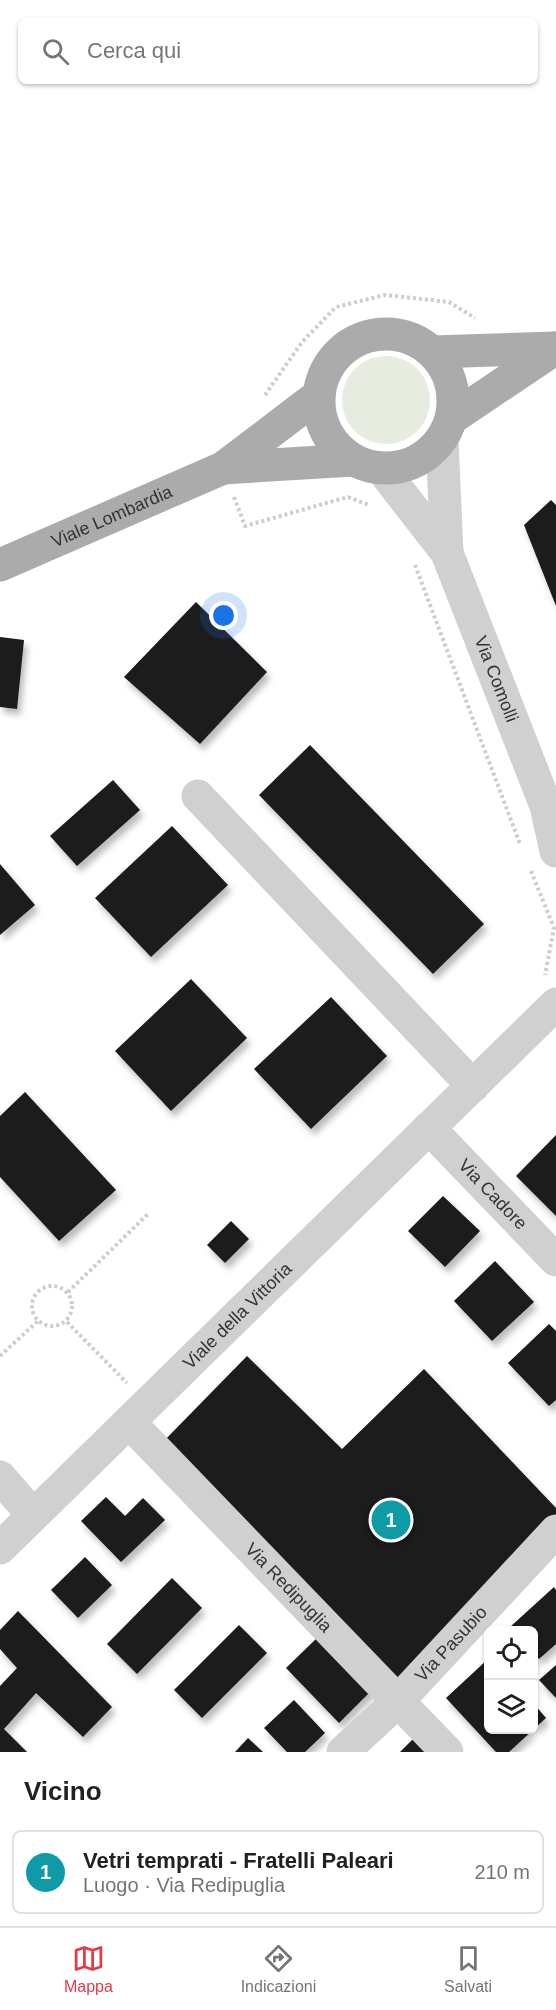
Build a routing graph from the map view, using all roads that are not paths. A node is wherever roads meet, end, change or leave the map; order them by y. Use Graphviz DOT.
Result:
graph roads {
  1 [pos="556,348"];
  2 [pos="433,352"];
  3 [pos="319,394"];
  4 [pos="447,429"];
  5 [pos="367,464"];
  6 [pos="223,468"];
  7 [pos="447,553"];
  8 [pos="0,565"];
  9 [pos="198,796"];
  10 [pos="551,812"];
  11 [pos="556,851"];
  12 [pos="556,1004"];
  13 [pos="473,1086"];
  14 [pos="429,1128"];
  15 [pos="556,1260"];
  16 [pos="129,1422"];
  17 [pos="0,1477"];
  18 [pos="33,1515"];
  19 [pos="556,1531"];
  20 [pos="0,1548"];
  21 [pos="398,1701"];
  22 [pos="343,1752"];
  23 [pos="447,1752"];
  1 -- 2 [label="main road"];
  1 -- 4 [label="main road"];
  2 -- 3 [label="main road"];
  2 -- 4 [label="main road"];
  3 -- 5 [label="main road"];
  3 -- 6 [label="main road, Viale Lombardia"];
  4 -- 5 [label="main road"];
  4 -- 7 [label="street, Via Comolli"];
  5 -- 6 [label="main road, Viale Lombardia"];
  5 -- 7 [label="street, Via Comolli"];
  6 -- 8 [label="main road, Viale Lombardia"];
  7 -- 10 [label="street, Via Comolli"];
  9 -- 13 [label="street"];
  10 -- 11 [label="street, Via Comolli"];
  12 -- 13 [label="street, Viale della Vittoria"];
  13 -- 14 [label="street, Viale della Vittoria"];
  14 -- 15 [label="street, Via Cadore"];
  14 -- 16 [label="street, Viale della Vittoria"];
  16 -- 18 [label="street, Viale della Vittoria"];
  16 -- 21 [label="street, Via Redipuglia"];
  17 -- 18 [label="street"];
  18 -- 20 [label="street, Viale della Vittoria"];
  19 -- 21 [label="street, Via Pasubio"];
  21 -- 22 [label="street, Via Pasubio"];
  21 -- 23 [label="street, Via Redipuglia"];
}
